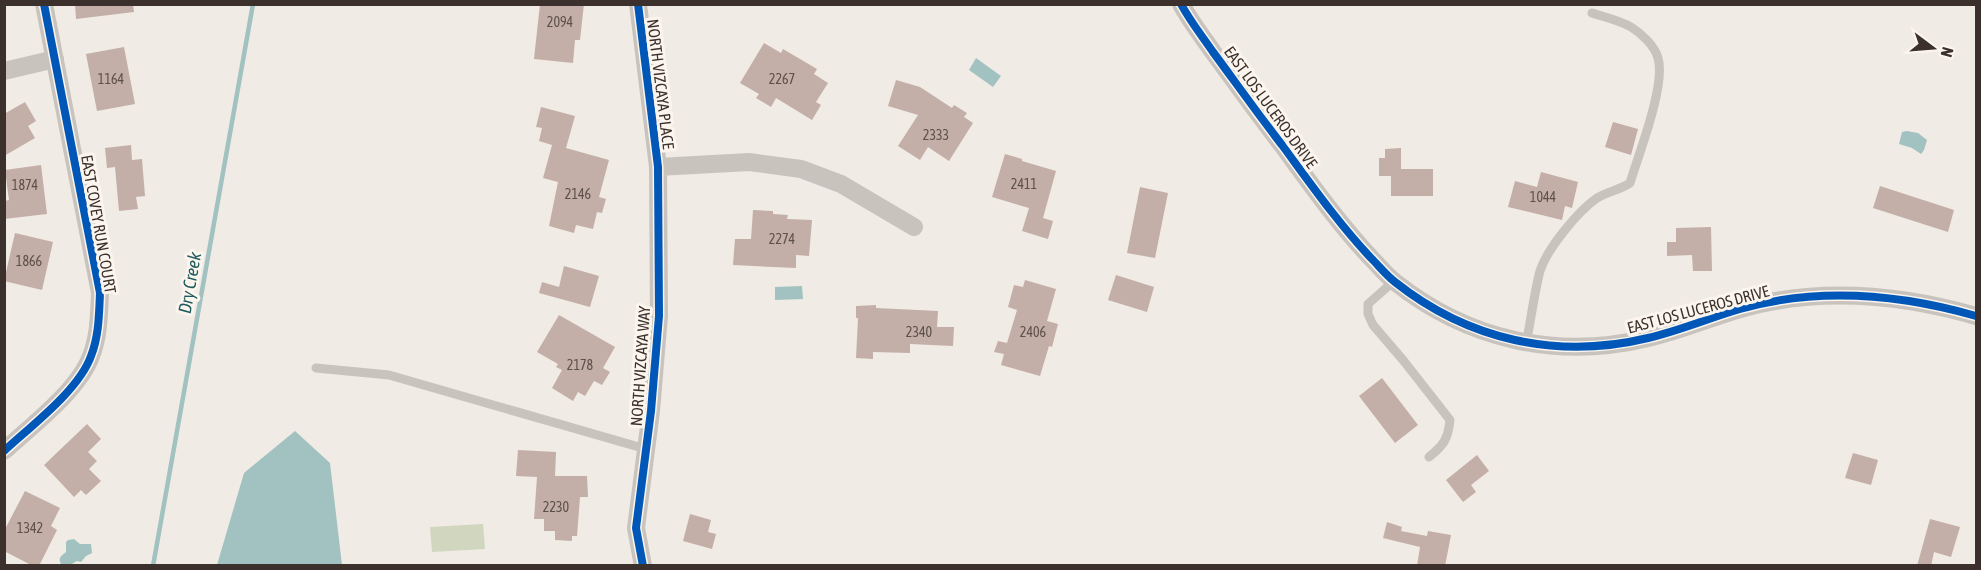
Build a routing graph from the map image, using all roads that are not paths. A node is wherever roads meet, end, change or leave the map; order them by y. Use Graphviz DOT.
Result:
graph roads {
  1 [pos="44,4"];
  2 [pos="638,4"];
  3 [pos="1181,4"];
  4 [pos="1592,13"];
  5 [pos="55,59"];
  6 [pos="4,71"];
  7 [pos="658,166"];
  8 [pos="914,227"];
  9 [pos="1394,281"];
  10 [pos="1977,316"];
  11 [pos="1526,344"];
  12 [pos="316,368"];
  13 [pos="646,449"];
  14 [pos="4,450"];
  15 [pos="1429,457"];
  16 [pos="643,566"];
  1 -- 5 [label="street, EAST COVEY RUN COURT"];
  2 -- 7 [label="street, NORTH VIZCAYA PLACE"];
  3 -- 9 [label="street, EAST LOS LUCEROS DRIVE"];
  4 -- 11 [label="lane"];
  5 -- 6 [label="street"];
  5 -- 14 [label="street, EAST COVEY RUN COURT"];
  7 -- 8 [label="street"];
  7 -- 13 [label="street, NORTH VIZCAYA WAY"];
  9 -- 11 [label="street, EAST LOS LUCEROS DRIVE"];
  9 -- 15 [label="lane"];
  10 -- 11 [label="street, EAST LOS LUCEROS DRIVE"];
  12 -- 13 [label="lane"];
  13 -- 16 [label="street, NORTH VIZCAYA WAY"];
}
